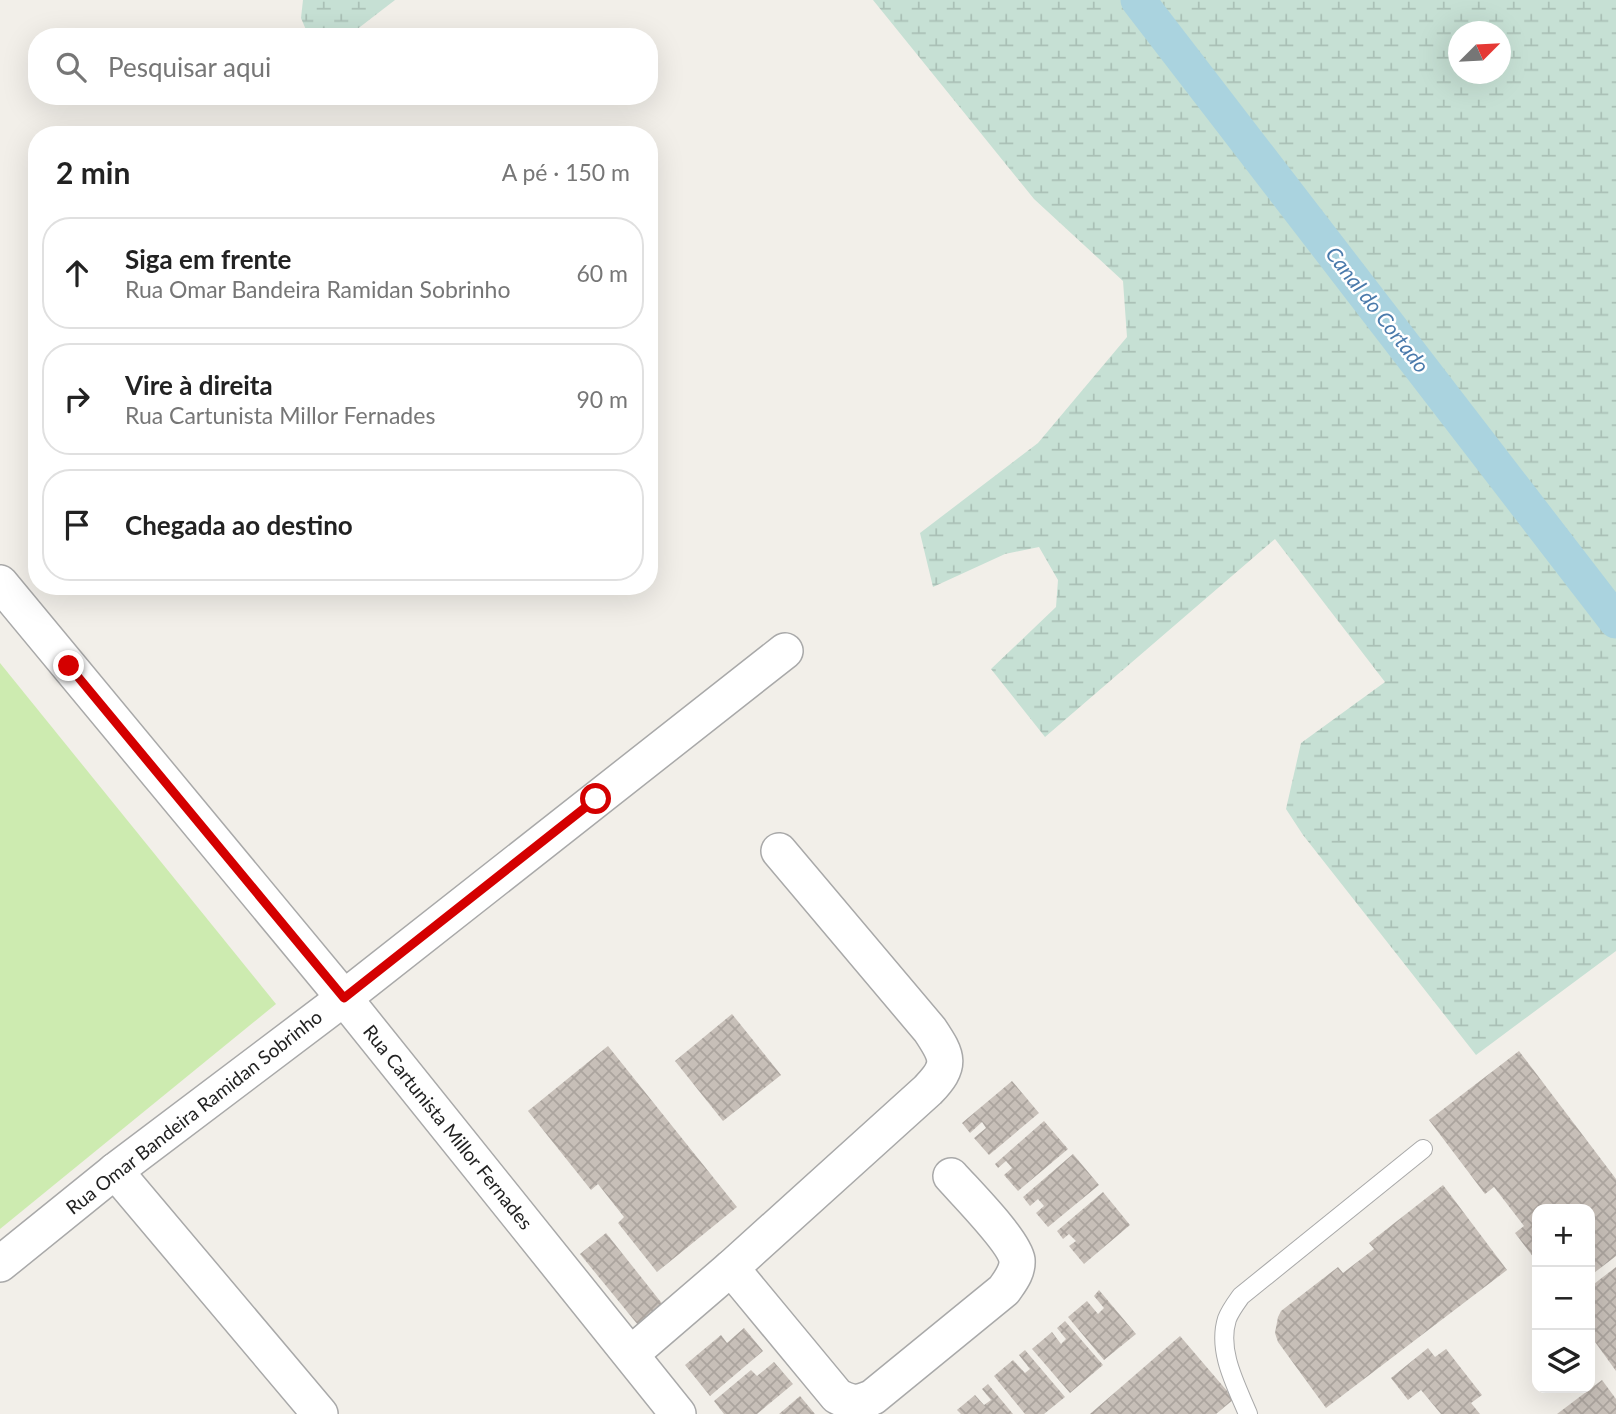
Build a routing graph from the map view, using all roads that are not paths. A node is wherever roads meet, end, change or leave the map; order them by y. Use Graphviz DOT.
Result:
graph roads {
  1 [pos="0,583"];
  2 [pos="785,650"];
  3 [pos="779,850"];
  4 [pos="344,998"];
  5 [pos="1423,1149"];
  6 [pos="115,1171"];
  7 [pos="951,1176"];
  8 [pos="0,1264"];
  9 [pos="731,1268"];
  10 [pos="631,1354"];
  11 [pos="320,1414"];
  12 [pos="678,1414"];
  13 [pos="1248,1414"];
  1 -- 4 [label="street, Rua Cartunista Millor Fernades"];
  2 -- 4 [label="street, Rua Omar Bandeira Ramidan Sobrinho"];
  3 -- 9 [label="street"];
  4 -- 6 [label="street, Rua Omar Bandeira Ramidan Sobrinho"];
  4 -- 10 [label="street, Rua Cartunista Millor Fernades"];
  5 -- 13 [label="lane"];
  6 -- 8 [label="street, Rua Omar Bandeira Ramidan Sobrinho"];
  6 -- 11 [label="street"];
  7 -- 9 [label="street"];
  9 -- 10 [label="street"];
  10 -- 12 [label="street, Rua Cartunista Millor Fernades"];
}
